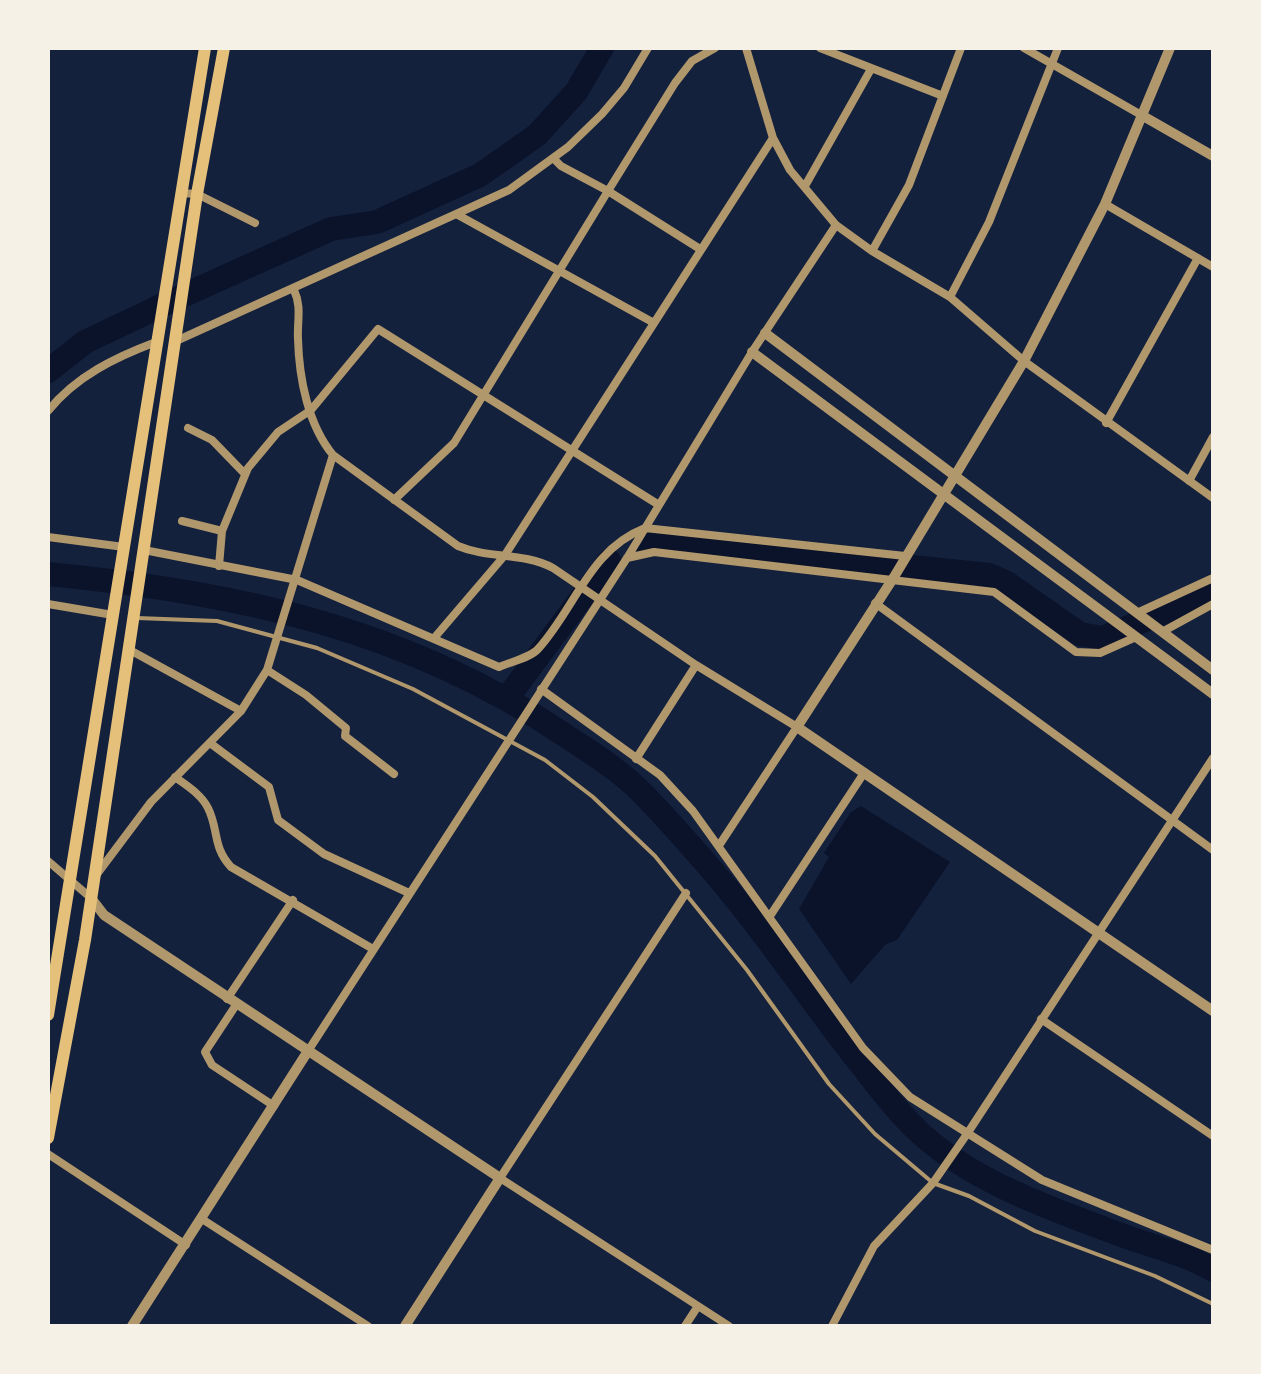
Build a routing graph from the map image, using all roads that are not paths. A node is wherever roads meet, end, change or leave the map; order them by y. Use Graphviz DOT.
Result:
graph roads {
  1 [pos="205,48"];
  2 [pos="224,48"];
  3 [pos="648,48"];
  4 [pos="715,48"];
  5 [pos="746,48"];
  6 [pos="820,48"];
  7 [pos="961,48"];
  8 [pos="1024,48"];
  9 [pos="1058,48"];
  10 [pos="1170,48"];
  11 [pos="1052,63"];
  12 [pos="871,69"];
  13 [pos="943,96"];
  14 [pos="1143,116"];
  15 [pos="773,138"];
  16 [pos="1213,156"];
  17 [pos="553,158"];
  18 [pos="805,186"];
  19 [pos="608,191"];
  20 [pos="180,193"];
  21 [pos="197,194"];
  22 [pos="1105,204"];
  23 [pos="458,215"];
  24 [pos="255,223"];
  25 [pos="836,225"];
  26 [pos="700,249"];
  27 [pos="872,251"];
  28 [pos="1198,258"];
  29 [pos="1213,267"];
  30 [pos="561,270"];
  31 [pos="294,290"];
  32 [pos="950,297"];
  33 [pos="654,323"];
  34 [pos="765,333"];
  35 [pos="157,338"];
  36 [pos="176,341"];
  37 [pos="752,352"];
  38 [pos="1024,361"];
  39 [pos="485,396"];
  40 [pos="311,410"];
  41 [pos="48,411"];
  42 [pos="1106,423"];
  43 [pos="188,428"];
  44 [pos="1213,437"];
  45 [pos="573,451"];
  46 [pos="333,455"];
  47 [pos="245,474"];
  48 [pos="952,475"];
  49 [pos="1189,481"];
  50 [pos="941,493"];
  51 [pos="1213,498"];
  52 [pos="394,500"];
  53 [pos="659,505"];
  54 [pos="182,521"];
  55 [pos="645,528"];
  56 [pos="222,531"];
  57 [pos="48,537"];
  58 [pos="123,551"];
  59 [pos="143,553"];
  60 [pos="505,555"];
  61 [pos="905,557"];
  62 [pos="627,558"];
  63 [pos="219,566"];
  64 [pos="893,578"];
  65 [pos="1213,578"];
  66 [pos="296,583"];
  67 [pos="582,587"];
  68 [pos="597,598"];
  69 [pos="875,603"];
  70 [pos="48,604"];
  71 [pos="1213,604"];
  72 [pos="114,613"];
  73 [pos="1137,613"];
  74 [pos="133,615"];
  75 [pos="1162,632"];
  76 [pos="278,636"];
  77 [pos="435,637"];
  78 [pos="1136,637"];
  79 [pos="128,649"];
  80 [pos="696,665"];
  81 [pos="267,670"];
  82 [pos="1213,670"];
  83 [pos="539,692"];
  84 [pos="1213,694"];
  85 [pos="241,711"];
  86 [pos="797,727"];
  87 [pos="510,736"];
  88 [pos="210,743"];
  89 [pos="1213,758"];
  90 [pos="636,759"];
  91 [pos="864,773"];
  92 [pos="394,774"];
  93 [pos="175,777"];
  94 [pos="1171,820"];
  95 [pos="720,844"];
  96 [pos="1213,850"];
  97 [pos="48,861"];
  98 [pos="69,877"];
  99 [pos="94,879"];
  100 [pos="409,893"];
  101 [pos="686,893"];
  102 [pos="91,898"];
  103 [pos="293,900"];
  104 [pos="770,916"];
  105 [pos="1097,932"];
  106 [pos="373,949"];
  107 [pos="231,1002"];
  108 [pos="1213,1011"];
  109 [pos="48,1015"];
  110 [pos="1041,1019"];
  111 [pos="308,1051"];
  112 [pos="274,1106"];
  113 [pos="965,1136"];
  114 [pos="1213,1136"];
  115 [pos="48,1138"];
  116 [pos="48,1154"];
  117 [pos="500,1178"];
  118 [pos="934,1181"];
  119 [pos="202,1219"];
  120 [pos="186,1245"];
  121 [pos="1213,1250"];
  122 [pos="1213,1304"];
  123 [pos="698,1306"];
  124 [pos="132,1326"];
  125 [pos="368,1326"];
  126 [pos="405,1326"];
  127 [pos="685,1326"];
  128 [pos="729,1326"];
  129 [pos="832,1326"];
  1 -- 20 [label="main road"];
  2 -- 21 [label="main road"];
  3 -- 17 [label="street"];
  4 -- 19 [label="street"];
  5 -- 15 [label="street"];
  6 -- 12 [label="street"];
  7 -- 13 [label="street"];
  8 -- 11 [label="street"];
  9 -- 11 [label="street"];
  10 -- 14 [label="street"];
  11 -- 14 [label="street"];
  11 -- 32 [label="street"];
  12 -- 13 [label="street"];
  12 -- 18 [label="street"];
  13 -- 27 [label="street"];
  14 -- 16 [label="street"];
  14 -- 22 [label="street"];
  15 -- 18 [label="street"];
  15 -- 26 [label="street"];
  17 -- 19 [label="street"];
  17 -- 23 [label="street"];
  18 -- 25 [label="street"];
  19 -- 26 [label="street"];
  19 -- 30 [label="street"];
  20 -- 21 [label="street"];
  20 -- 35 [label="main road"];
  21 -- 24 [label="street"];
  21 -- 36 [label="main road"];
  22 -- 28 [label="street"];
  22 -- 38 [label="street"];
  23 -- 30 [label="street"];
  23 -- 31 [label="street"];
  25 -- 27 [label="street"];
  25 -- 34 [label="street"];
  26 -- 33 [label="street"];
  27 -- 32 [label="street"];
  28 -- 29 [label="street"];
  28 -- 42 [label="street"];
  30 -- 33 [label="street"];
  30 -- 39 [label="street"];
  31 -- 36 [label="street"];
  31 -- 40 [label="street"];
  32 -- 38 [label="street"];
  33 -- 45 [label="street"];
  34 -- 37 [label="street"];
  34 -- 48 [label="street"];
  35 -- 41 [label="street"];
  35 -- 58 [label="main road"];
  36 -- 59 [label="main road"];
  37 -- 50 [label="street"];
  37 -- 53 [label="street"];
  38 -- 42 [label="street"];
  38 -- 48 [label="street"];
  39 -- 40 [label="street"];
  39 -- 45 [label="street"];
  39 -- 52 [label="street"];
  40 -- 46 [label="street"];
  40 -- 47 [label="street"];
  42 -- 49 [label="street"];
  43 -- 47 [label="street"];
  44 -- 49 [label="street"];
  45 -- 53 [label="street"];
  45 -- 60 [label="street"];
  46 -- 52 [label="street"];
  46 -- 66 [label="street"];
  47 -- 56 [label="street"];
  48 -- 50 [label="street"];
  48 -- 73 [label="street"];
  49 -- 51 [label="street"];
  50 -- 61 [label="street"];
  50 -- 78 [label="street"];
  52 -- 60 [label="street"];
  53 -- 55 [label="street"];
  54 -- 56 [label="street"];
  55 -- 61 [label="street"];
  55 -- 62 [label="street"];
  55 -- 67 [label="street"];
  56 -- 63 [label="street"];
  57 -- 58 [label="street"];
  58 -- 72 [label="main road"];
  59 -- 63 [label="street"];
  59 -- 74 [label="main road"];
  60 -- 67 [label="street"];
  60 -- 77 [label="street"];
  61 -- 64 [label="street"];
  62 -- 64 [label="street"];
  62 -- 68 [label="street"];
  63 -- 66 [label="street"];
  64 -- 69 [label="street"];
  64 -- 78 [label="street"];
  65 -- 73 [label="street"];
  66 -- 76 [label="street"];
  66 -- 77 [label="street"];
  67 -- 68 [label="street"];
  67 -- 77 [label="street"];
  68 -- 80 [label="street"];
  68 -- 83 [label="street"];
  69 -- 86 [label="street"];
  69 -- 94 [label="street"];
  70 -- 72 [label="street"];
  71 -- 75 [label="street"];
  72 -- 98 [label="main road"];
  73 -- 75 [label="street"];
  74 -- 76 [label="lane"];
  74 -- 79 [label="main road"];
  75 -- 82 [label="street"];
  76 -- 81 [label="street"];
  76 -- 87 [label="lane"];
  78 -- 84 [label="street"];
  79 -- 85 [label="street"];
  79 -- 99 [label="main road"];
  80 -- 86 [label="street"];
  80 -- 90 [label="street"];
  81 -- 85 [label="street"];
  81 -- 92 [label="street"];
  83 -- 87 [label="street"];
  83 -- 90 [label="street"];
  85 -- 88 [label="street"];
  86 -- 91 [label="street"];
  86 -- 95 [label="street"];
  87 -- 100 [label="street"];
  87 -- 101 [label="lane"];
  88 -- 93 [label="street"];
  88 -- 100 [label="street"];
  89 -- 94 [label="street"];
  90 -- 95 [label="street"];
  91 -- 104 [label="street"];
  91 -- 105 [label="street"];
  93 -- 99 [label="street"];
  93 -- 103 [label="street"];
  94 -- 96 [label="street"];
  94 -- 105 [label="street"];
  95 -- 104 [label="street"];
  97 -- 98 [label="street"];
  98 -- 102 [label="street"];
  98 -- 109 [label="main road"];
  99 -- 102 [label="main road"];
  100 -- 106 [label="street"];
  101 -- 117 [label="street"];
  101 -- 118 [label="lane"];
  102 -- 107 [label="street"];
  102 -- 115 [label="main road"];
  103 -- 106 [label="street"];
  103 -- 107 [label="street"];
  104 -- 113 [label="street"];
  105 -- 108 [label="street"];
  105 -- 110 [label="street"];
  106 -- 111 [label="street"];
  107 -- 111 [label="street"];
  107 -- 112 [label="street"];
  110 -- 113 [label="street"];
  110 -- 114 [label="street"];
  111 -- 112 [label="street"];
  111 -- 117 [label="street"];
  112 -- 119 [label="street"];
  113 -- 118 [label="street"];
  113 -- 121 [label="street"];
  116 -- 120 [label="street"];
  117 -- 123 [label="street"];
  117 -- 126 [label="street"];
  118 -- 122 [label="lane"];
  118 -- 129 [label="street"];
  119 -- 120 [label="street"];
  119 -- 125 [label="street"];
  120 -- 124 [label="street"];
  123 -- 127 [label="street"];
  123 -- 128 [label="street"];
}
